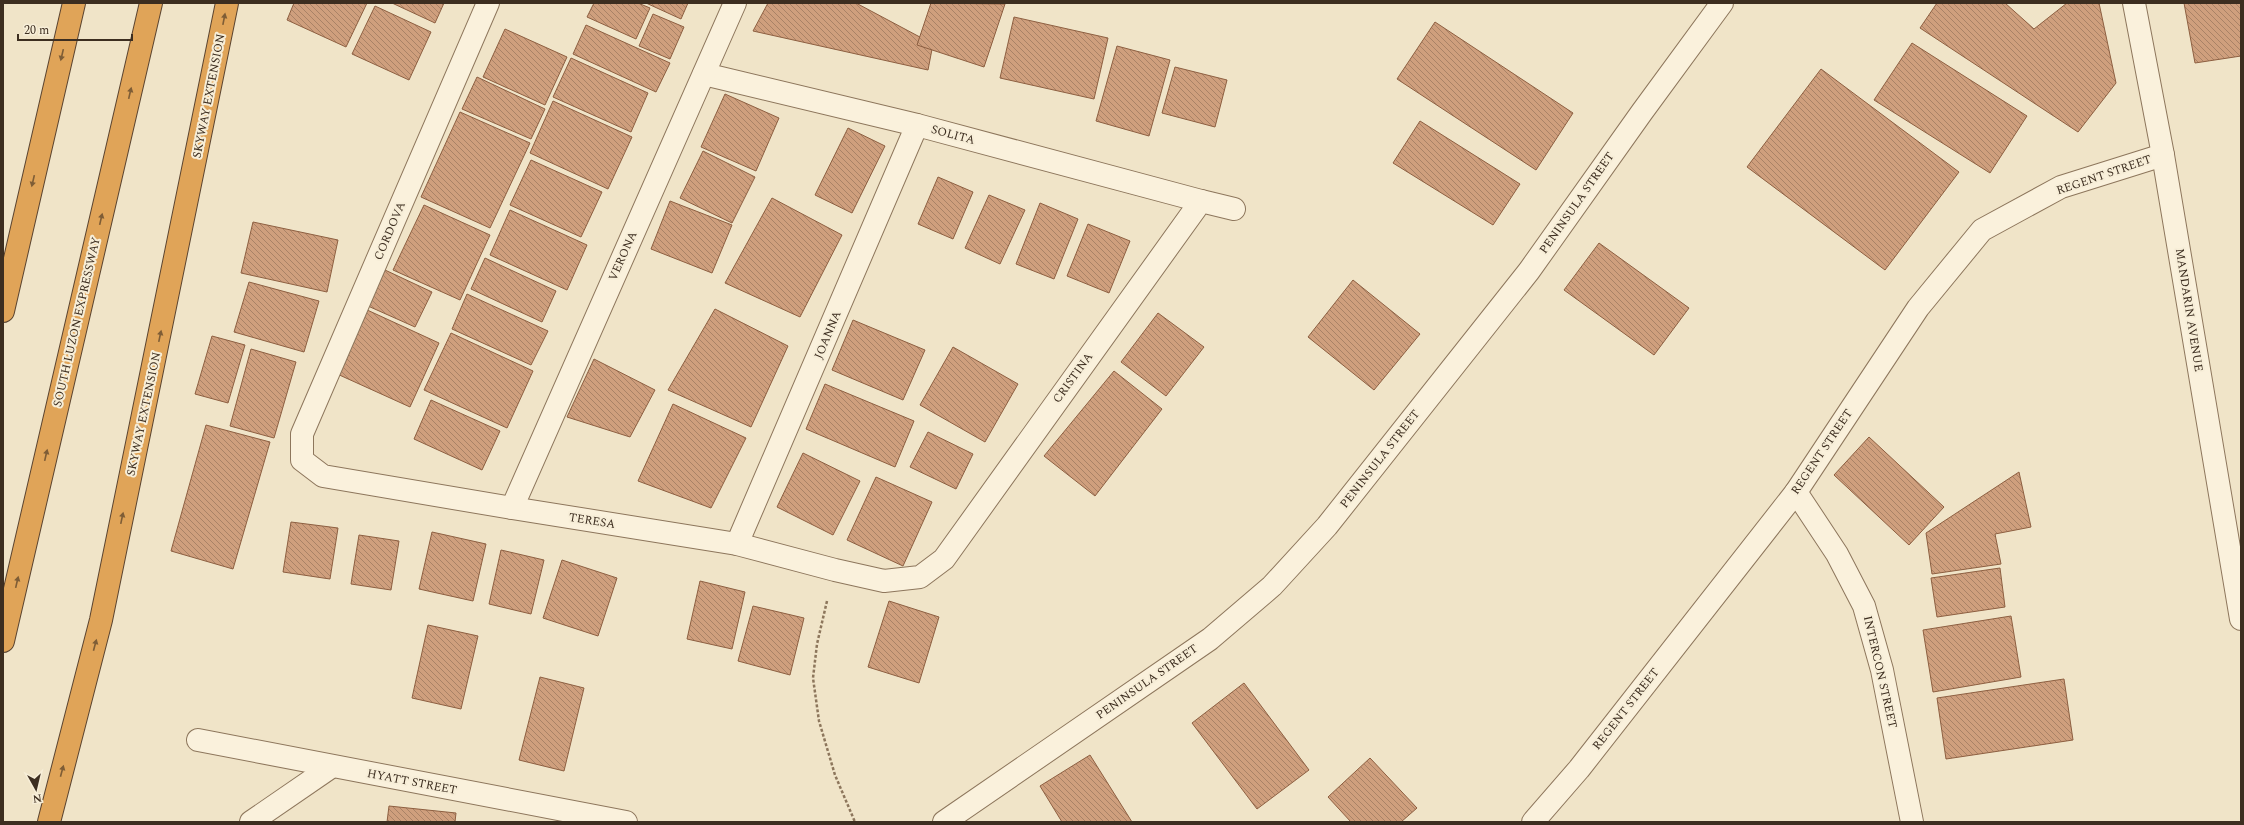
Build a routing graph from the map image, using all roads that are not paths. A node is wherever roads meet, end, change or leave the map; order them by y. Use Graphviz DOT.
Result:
graph roads {
  1 [pos="74,3"];
  2 [pos="151,3"];
  3 [pos="227,3"];
  4 [pos="488,3"];
  5 [pos="735,3"];
  6 [pos="1722,3"];
  7 [pos="2134,3"];
  8 [pos="704,74"];
  9 [pos="917,125"];
  10 [pos="2164,155"];
  11 [pos="1201,201"];
  12 [pos="1234,209"];
  13 [pos="3,311"];
  14 [pos="302,460"];
  15 [pos="1796,492"];
  16 [pos="512,508"];
  17 [pos="737,544"];
  18 [pos="884,581"];
  19 [pos="2241,619"];
  20 [pos="3,641"];
  21 [pos="198,740"];
  22 [pos="331,767"];
  23 [pos="49,822"];
  24 [pos="251,822"];
  25 [pos="626,822"];
  26 [pos="944,822"];
  27 [pos="1532,822"];
  28 [pos="1912,822"];
  1 -- 13 [label="highway, one-way"];
  20 -- 2 [label="highway, SOUTH LUZON EXPRESSWAY, one-way"];
  23 -- 3 [label="highway, SKYWAY EXTENSION, one-way"];
  4 -- 14 [label="street, CORDOVA"];
  5 -- 8 [label="street, VERONA"];
  6 -- 26 [label="street, PENINSULA STREET"];
  7 -- 10 [label="street, MANDARIN AVENUE"];
  8 -- 9 [label="street, SOLITA"];
  8 -- 16 [label="street, VERONA"];
  9 -- 11 [label="street, SOLITA"];
  9 -- 17 [label="street, JOANNA"];
  10 -- 15 [label="street, REGENT STREET"];
  10 -- 19 [label="street, MANDARIN AVENUE"];
  11 -- 12 [label="street"];
  11 -- 18 [label="street, CRISTINA"];
  14 -- 16 [label="street, TERESA"];
  15 -- 27 [label="street, REGENT STREET"];
  15 -- 28 [label="street, INTERCON STREET"];
  16 -- 17 [label="street, TERESA"];
  17 -- 18 [label="street, TERESA"];
  21 -- 22 [label="street, HYATT STREET"];
  22 -- 24 [label="street"];
  22 -- 25 [label="street, HYATT STREET"];
}
